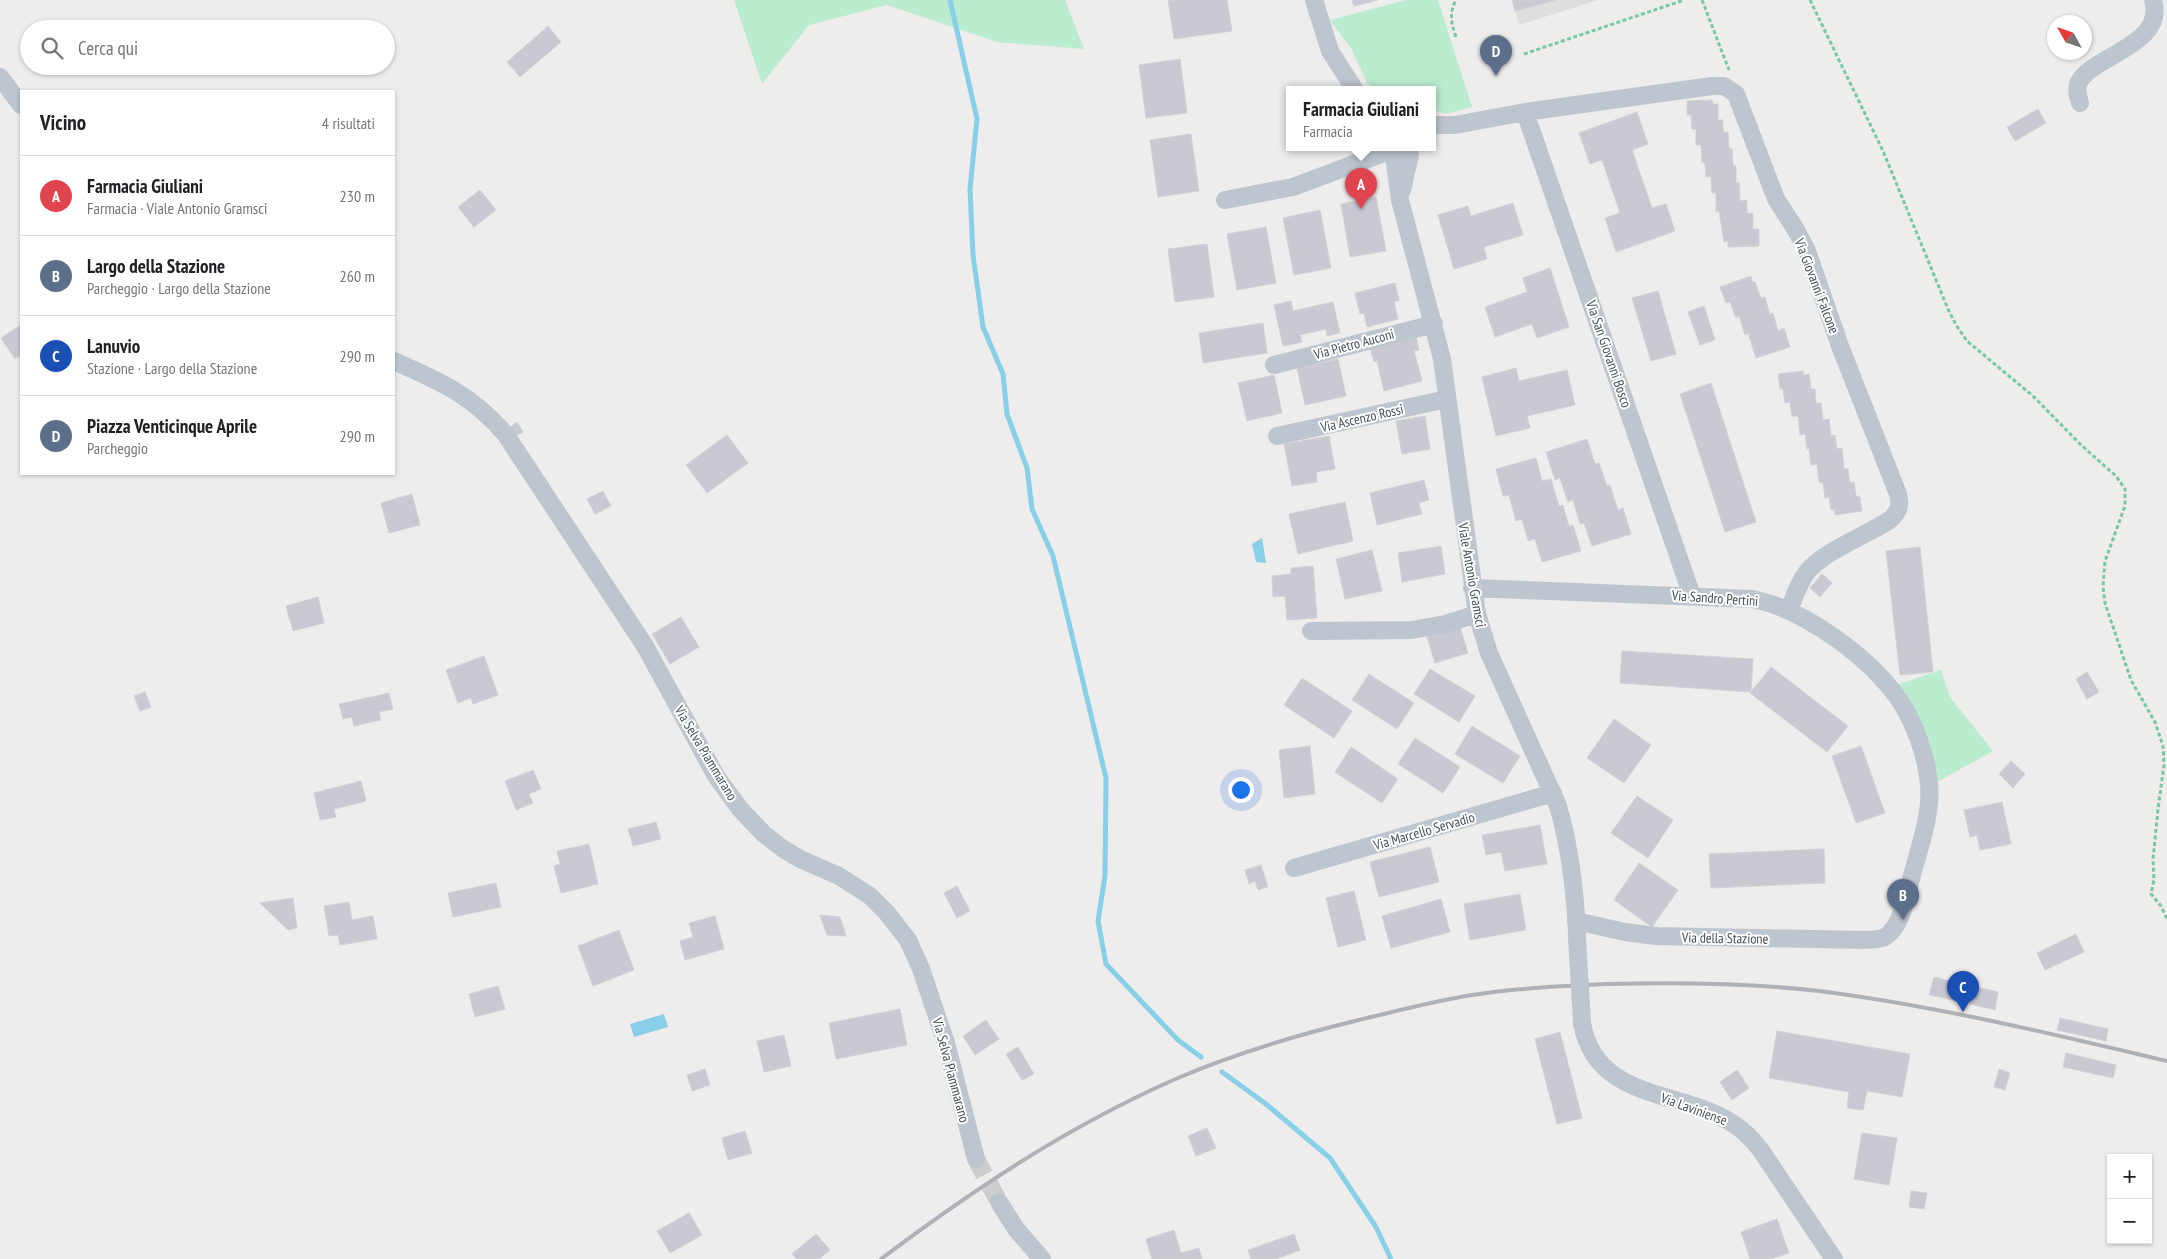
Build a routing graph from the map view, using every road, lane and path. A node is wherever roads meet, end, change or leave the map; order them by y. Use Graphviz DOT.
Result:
graph roads {
  1 [pos="1314,0"];
  2 [pos="1456,0"];
  3 [pos="1684,0"];
  4 [pos="1702,0"];
  5 [pos="1810,0"];
  6 [pos="2153,0"];
  7 [pos="1456,37"];
  8 [pos="1524,54"];
  9 [pos="0,77"];
  10 [pos="1352,86"];
  11 [pos="1728,88"];
  12 [pos="20,103"];
  13 [pos="2080,103"];
  14 [pos="1525,112"];
  15 [pos="1436,125"];
  16 [pos="1455,125"];
  17 [pos="1436,136"];
  18 [pos="1396,151"];
  19 [pos="1225,200"];
  20 [pos="1434,324"];
  21 [pos="395,361"];
  22 [pos="1274,365"];
  23 [pos="1447,399"];
  24 [pos="1277,436"];
  25 [pos="1472,588"];
  26 [pos="1692,596"];
  27 [pos="1789,611"];
  28 [pos="1477,614"];
  29 [pos="1311,631"];
  30 [pos="1553,793"];
  31 [pos="1294,868"];
  32 [pos="2167,919"];
  33 [pos="1577,930"];
  34 [pos="1875,940"];
  35 [pos="976,1159"];
  36 [pos="999,1202"];
  37 [pos="1042,1259"];
  38 [pos="1834,1259"];
  1 -- 10 [label="street"];
  2 -- 7 [label="path"];
  3 -- 8 [label="path"];
  4 -- 11 [label="path"];
  5 -- 32 [label="path"];
  6 -- 13 [label="street"];
  9 -- 12 [label="street"];
  11 -- 14 [label="street"];
  11 -- 27 [label="street, Via Giovanni Falcone"];
  14 -- 16 [label="street"];
  14 -- 26 [label="street, Via San Giovanni Bosco"];
  15 -- 16 [label="street"];
  16 -- 17 [label="street"];
  18 -- 19 [label="street"];
  18 -- 20 [label="street, Viale Antonio Gramsci"];
  20 -- 22 [label="street, Via Pietro Auconi"];
  20 -- 23 [label="street, Viale Antonio Gramsci"];
  21 -- 35 [label="street, Via Selva Piammarano"];
  23 -- 24 [label="street, Via Ascenzo Rossi"];
  23 -- 25 [label="street, Viale Antonio Gramsci"];
  25 -- 26 [label="street, Via Sandro Pertini"];
  25 -- 28 [label="street, Viale Antonio Gramsci"];
  26 -- 27 [label="street, Via Sandro Pertini"];
  27 -- 34 [label="street, Via Sandro Pertini"];
  28 -- 29 [label="street"];
  28 -- 30 [label="street, Viale Antonio Gramsci"];
  30 -- 31 [label="street, Via Marcello Servadio"];
  30 -- 33 [label="street, Viale Antonio Gramsci"];
  33 -- 34 [label="street, Via della Stazione"];
  33 -- 38 [label="street, Via Laviniense, bridge"];
  36 -- 37 [label="street"];
}
